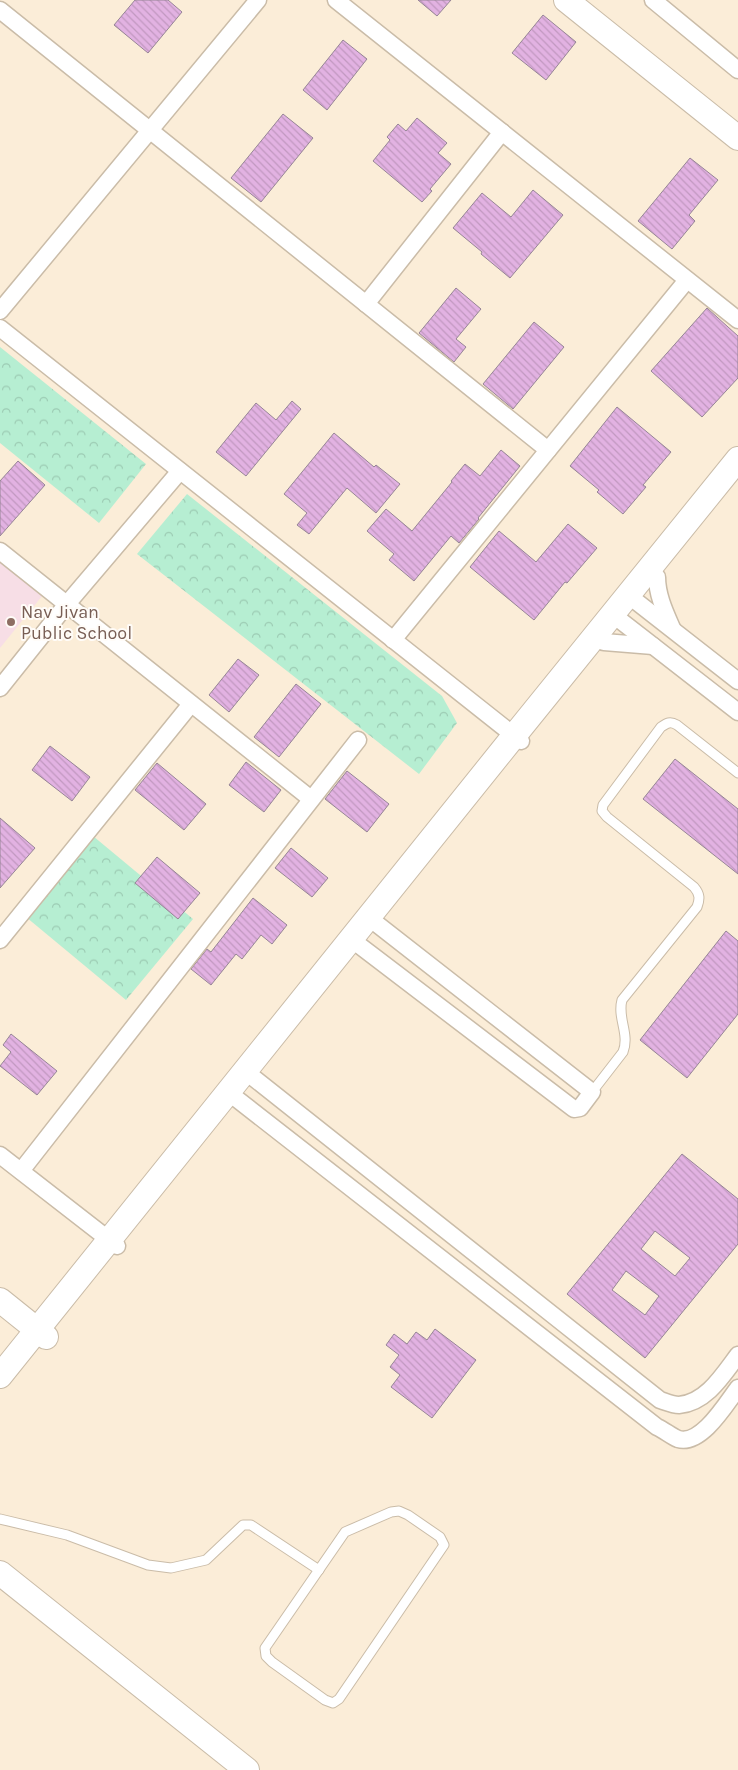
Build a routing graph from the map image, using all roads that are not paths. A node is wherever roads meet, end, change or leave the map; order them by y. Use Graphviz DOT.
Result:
graph roads {
  1 [pos="258,0"];
  2 [pos="336,0"];
  3 [pos="566,0"];
  4 [pos="653,0"];
  5 [pos="0,10"];
  6 [pos="738,70"];
  7 [pos="150,130"];
  8 [pos="502,132"];
  9 [pos="738,138"];
  10 [pos="687,280"];
  11 [pos="366,304"];
  12 [pos="0,311"];
  13 [pos="738,320"];
  14 [pos="0,328"];
  15 [pos="548,450"];
  16 [pos="738,459"];
  17 [pos="180,470"];
  18 [pos="738,477"];
  19 [pos="0,551"];
  20 [pos="657,577"];
  21 [pos="633,598"];
  22 [pos="67,604"];
  23 [pos="617,618"];
  24 [pos="673,630"];
  25 [pos="393,640"];
  26 [pos="604,642"];
  27 [pos="654,646"];
  28 [pos="738,681"];
  29 [pos="0,688"];
  30 [pos="191,704"];
  31 [pos="738,712"];
  32 [pos="518,739"];
  33 [pos="358,740"];
  34 [pos="738,773"];
  35 [pos="311,799"];
  36 [pos="373,921"];
  37 [pos="0,940"];
  38 [pos="355,942"];
  39 [pos="250,1074"];
  40 [pos="592,1092"];
  41 [pos="232,1095"];
  42 [pos="0,1155"];
  43 [pos="21,1171"];
  44 [pos="114,1243"];
  45 [pos="0,1300"];
  46 [pos="42,1333"];
  47 [pos="738,1355"];
  48 [pos="0,1376"];
  49 [pos="738,1388"];
  50 [pos="0,1394"];
  51 [pos="0,1519"];
  52 [pos="319,1570"];
  53 [pos="0,1573"];
  54 [pos="247,1770"];
  1 -- 7 [label="street"];
  2 -- 8 [label="street"];
  3 -- 9 [label="street"];
  4 -- 6 [label="street"];
  5 -- 7 [label="street"];
  7 -- 11 [label="street"];
  7 -- 12 [label="street"];
  8 -- 10 [label="street"];
  8 -- 11 [label="street"];
  10 -- 13 [label="street"];
  10 -- 15 [label="street"];
  11 -- 15 [label="street"];
  14 -- 17 [label="street"];
  15 -- 25 [label="street"];
  16 -- 21 [label="street"];
  17 -- 22 [label="street"];
  17 -- 25 [label="street"];
  18 -- 20 [label="street"];
  19 -- 22 [label="street"];
  20 -- 21 [label="street"];
  20 -- 24 [label="street"];
  21 -- 23 [label="street"];
  21 -- 24 [label="street"];
  22 -- 29 [label="street"];
  22 -- 30 [label="street"];
  23 -- 26 [label="street"];
  23 -- 27 [label="street"];
  23 -- 32 [label="street"];
  24 -- 28 [label="street"];
  25 -- 32 [label="street"];
  26 -- 27 [label="street"];
  26 -- 32 [label="street"];
  27 -- 31 [label="street"];
  30 -- 35 [label="street"];
  30 -- 37 [label="street"];
  32 -- 36 [label="street"];
  33 -- 35 [label="street"];
  34 -- 40 [label="lane"];
  35 -- 43 [label="street"];
  36 -- 38 [label="street"];
  36 -- 40 [label="street"];
  38 -- 39 [label="street"];
  38 -- 40 [label="street"];
  39 -- 41 [label="street"];
  39 -- 47 [label="street"];
  41 -- 44 [label="street"];
  41 -- 49 [label="street"];
  42 -- 43 [label="street"];
  43 -- 44 [label="street"];
  44 -- 46 [label="street"];
  45 -- 46 [label="street"];
  46 -- 48 [label="street"];
  46 -- 50 [label="street"];
  51 -- 52 [label="lane"];
  52 -- 52 [label="lane"];
  53 -- 54 [label="street"];
}
